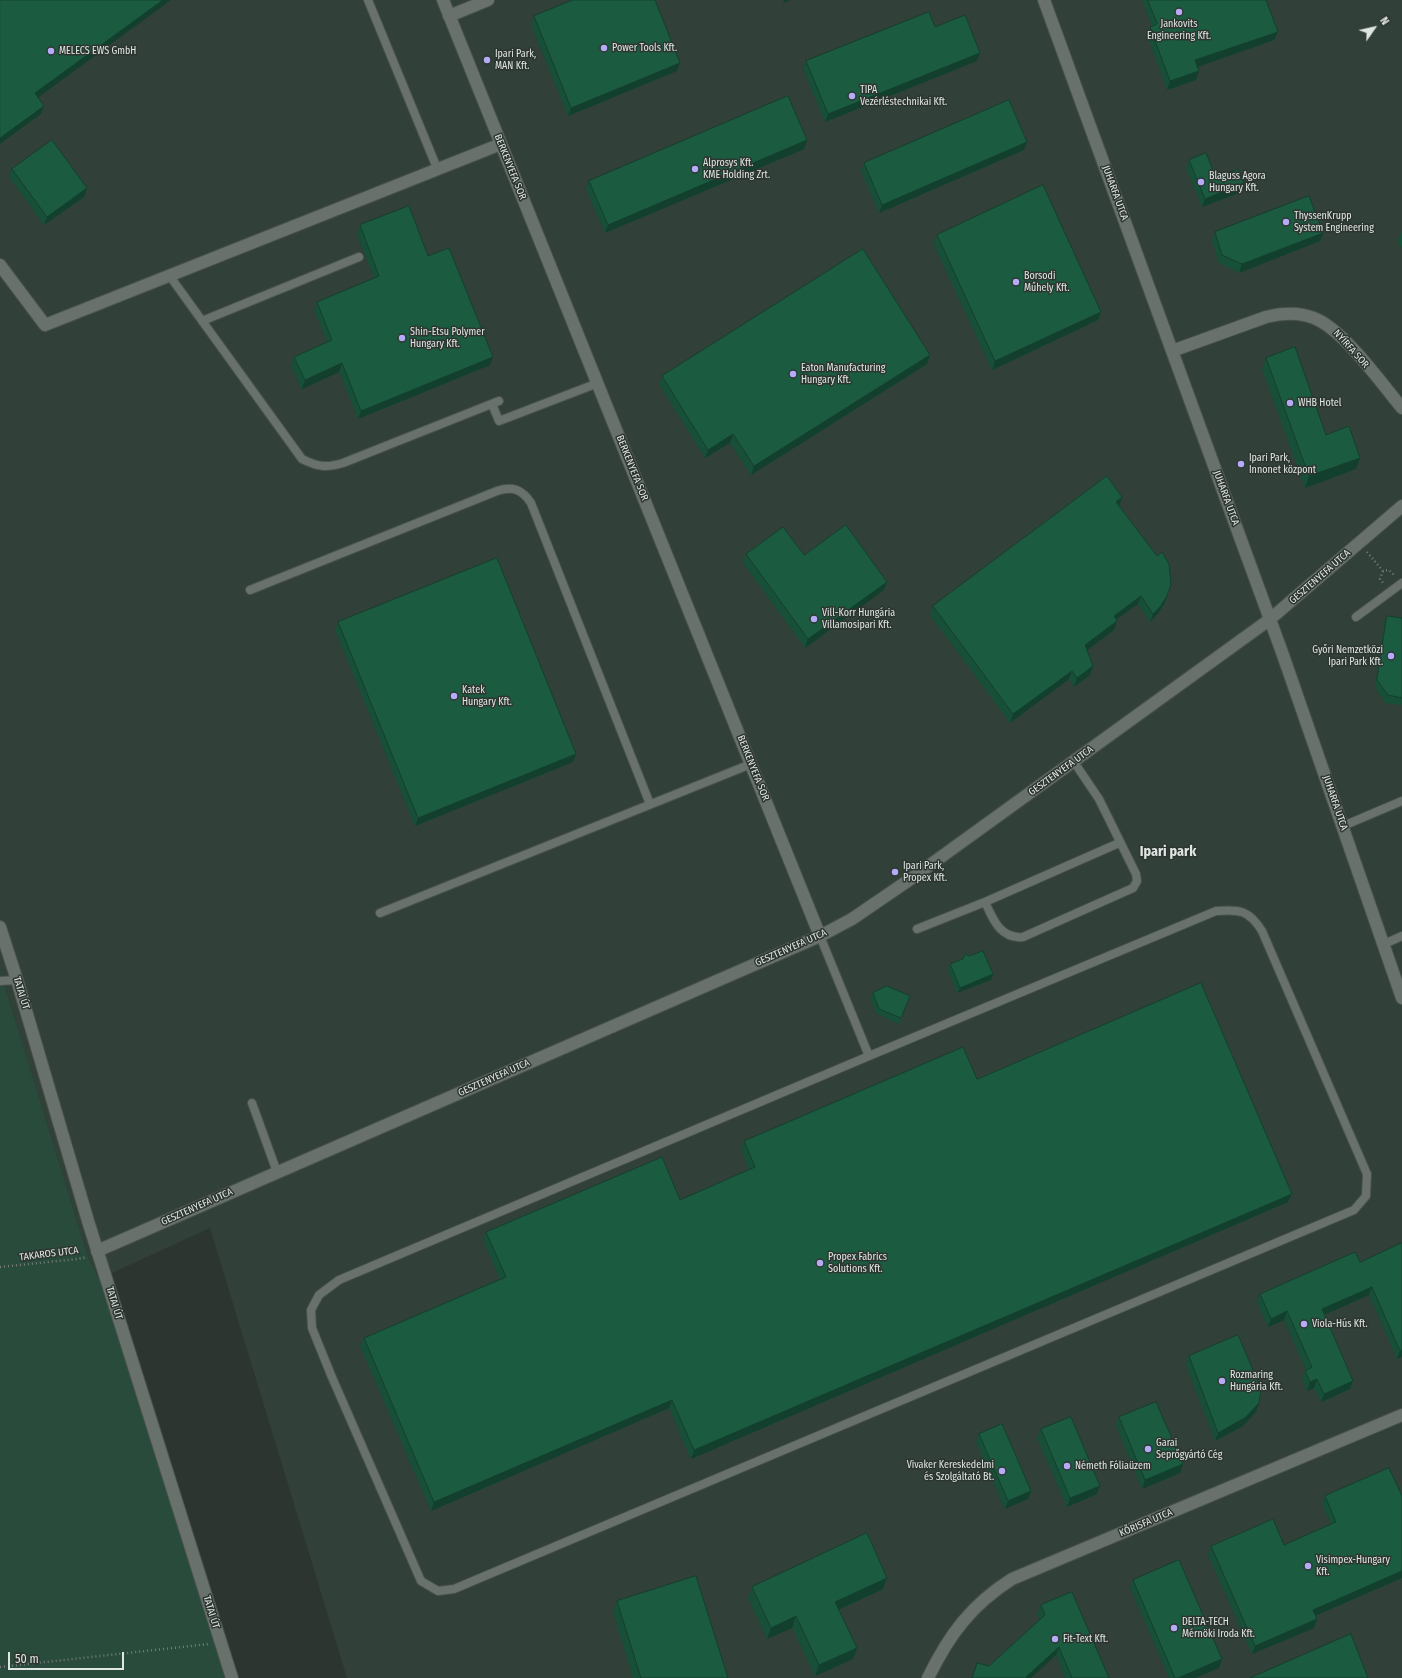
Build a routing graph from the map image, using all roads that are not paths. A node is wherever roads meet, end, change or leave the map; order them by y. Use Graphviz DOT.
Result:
graph roads {
  1 [pos="368,0"];
  2 [pos="443,0"];
  3 [pos="488,0"];
  4 [pos="1044,0"];
  5 [pos="449,16"];
  6 [pos="501,144"];
  7 [pos="437,168"];
  8 [pos="359,257"];
  9 [pos="0,265"];
  10 [pos="169,275"];
  11 [pos="202,321"];
  12 [pos="1172,351"];
  13 [pos="598,383"];
  14 [pos="1402,408"];
  15 [pos="1402,506"];
  16 [pos="1402,583"];
  17 [pos="250,590"];
  18 [pos="1356,617"];
  19 [pos="1269,620"];
  20 [pos="1074,762"];
  21 [pos="750,764"];
  22 [pos="1402,802"];
  23 [pos="650,804"];
  24 [pos="1343,826"];
  25 [pos="1119,842"];
  26 [pos="985,902"];
  27 [pos="380,913"];
  28 [pos="0,927"];
  29 [pos="917,930"];
  30 [pos="820,936"];
  31 [pos="1402,936"];
  32 [pos="1384,944"];
  33 [pos="17,980"];
  34 [pos="0,981"];
  35 [pos="1402,998"];
  36 [pos="869,1056"];
  37 [pos="252,1103"];
  38 [pos="276,1172"];
  39 [pos="97,1251"];
  40 [pos="1402,1415"];
  41 [pos="232,1678"];
  42 [pos="928,1678"];
  1 -- 7 [label="lane"];
  2 -- 5 [label="street, BERKENYEFA SOR"];
  3 -- 5 [label="street"];
  4 -- 12 [label="street, JUHARFA UTCA"];
  5 -- 6 [label="street, BERKENYEFA SOR"];
  6 -- 7 [label="street"];
  6 -- 13 [label="street, BERKENYEFA SOR"];
  7 -- 10 [label="street"];
  8 -- 11 [label="lane"];
  9 -- 10 [label="street"];
  10 -- 11 [label="lane"];
  11 -- 13 [label="lane"];
  12 -- 14 [label="street, NYÍRFA SOR"];
  12 -- 19 [label="street, JUHARFA UTCA"];
  13 -- 21 [label="street, BERKENYEFA SOR"];
  15 -- 19 [label="street, GESZTENYEFA UTCA"];
  16 -- 18 [label="lane"];
  17 -- 23 [label="lane"];
  19 -- 20 [label="street, GESZTENYEFA UTCA"];
  19 -- 24 [label="street, JUHARFA UTCA"];
  20 -- 25 [label="lane"];
  20 -- 30 [label="street, GESZTENYEFA UTCA"];
  21 -- 23 [label="lane"];
  21 -- 30 [label="street, BERKENYEFA SOR"];
  22 -- 24 [label="lane"];
  23 -- 27 [label="lane"];
  24 -- 32 [label="street, JUHARFA UTCA"];
  25 -- 26 [label="lane"];
  25 -- 26 [label="lane"];
  26 -- 29 [label="lane"];
  28 -- 33 [label="street, TATAI ÚT"];
  30 -- 36 [label="lane"];
  30 -- 38 [label="street, GESZTENYEFA UTCA"];
  31 -- 32 [label="lane"];
  32 -- 35 [label="street, JUHARFA UTCA"];
  33 -- 34 [label="lane"];
  33 -- 39 [label="street, TATAI ÚT"];
  36 -- 36 [label="lane"];
  37 -- 38 [label="lane"];
  38 -- 39 [label="street, GESZTENYEFA UTCA"];
  39 -- 41 [label="street, TATAI ÚT"];
  40 -- 42 [label="street, KŐRISFA UTCA"];
}
